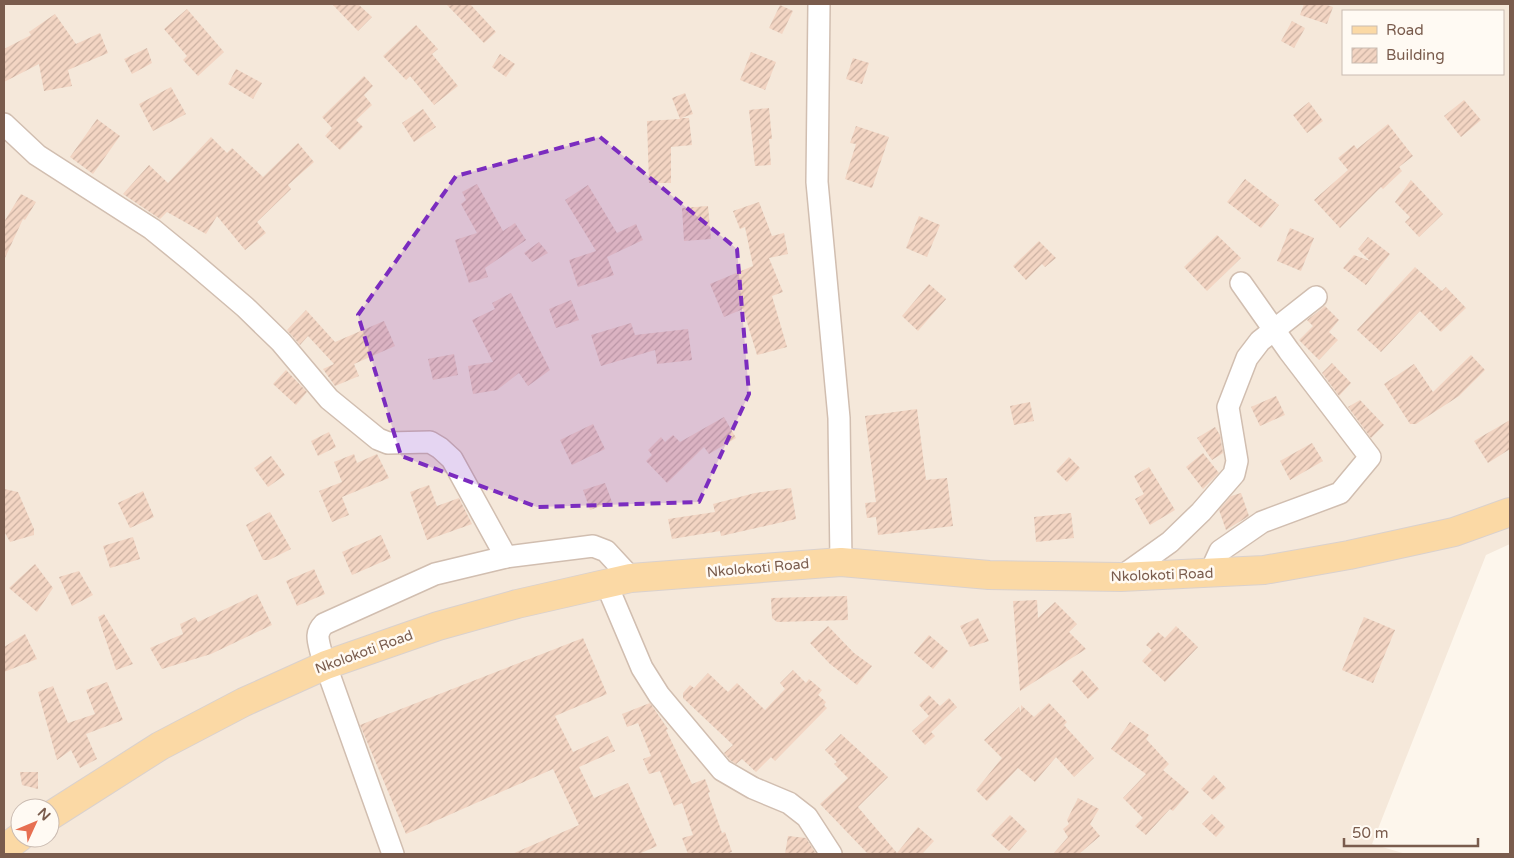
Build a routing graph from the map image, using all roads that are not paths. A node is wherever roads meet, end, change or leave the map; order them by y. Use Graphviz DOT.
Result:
graph roads {
  1 [pos="819,4"];
  2 [pos="4,124"];
  3 [pos="1241,283"];
  4 [pos="1316,297"];
  5 [pos="1275,331"];
  6 [pos="1510,512"];
  7 [pos="506,557"];
  8 [pos="841,562"];
  9 [pos="1210,573"];
  10 [pos="1120,577"];
  11 [pos="618,581"];
  12 [pos="326,665"];
  13 [pos="60,810"];
  14 [pos="393,854"];
  15 [pos="831,854"];
  1 -- 8 [label="street"];
  2 -- 7 [label="street"];
  3 -- 5 [label="street"];
  4 -- 5 [label="street"];
  5 -- 9 [label="street"];
  5 -- 10 [label="street"];
  6 -- 9 [label="main road, Nkolokoti Road"];
  7 -- 11 [label="street"];
  7 -- 12 [label="street"];
  8 -- 10 [label="main road, Nkolokoti Road"];
  8 -- 11 [label="main road, Nkolokoti Road"];
  9 -- 10 [label="main road, Nkolokoti Road"];
  11 -- 12 [label="main road, Nkolokoti Road"];
  11 -- 15 [label="street"];
  12 -- 13 [label="main road, Nkolokoti Road"];
  12 -- 14 [label="street"];
}
